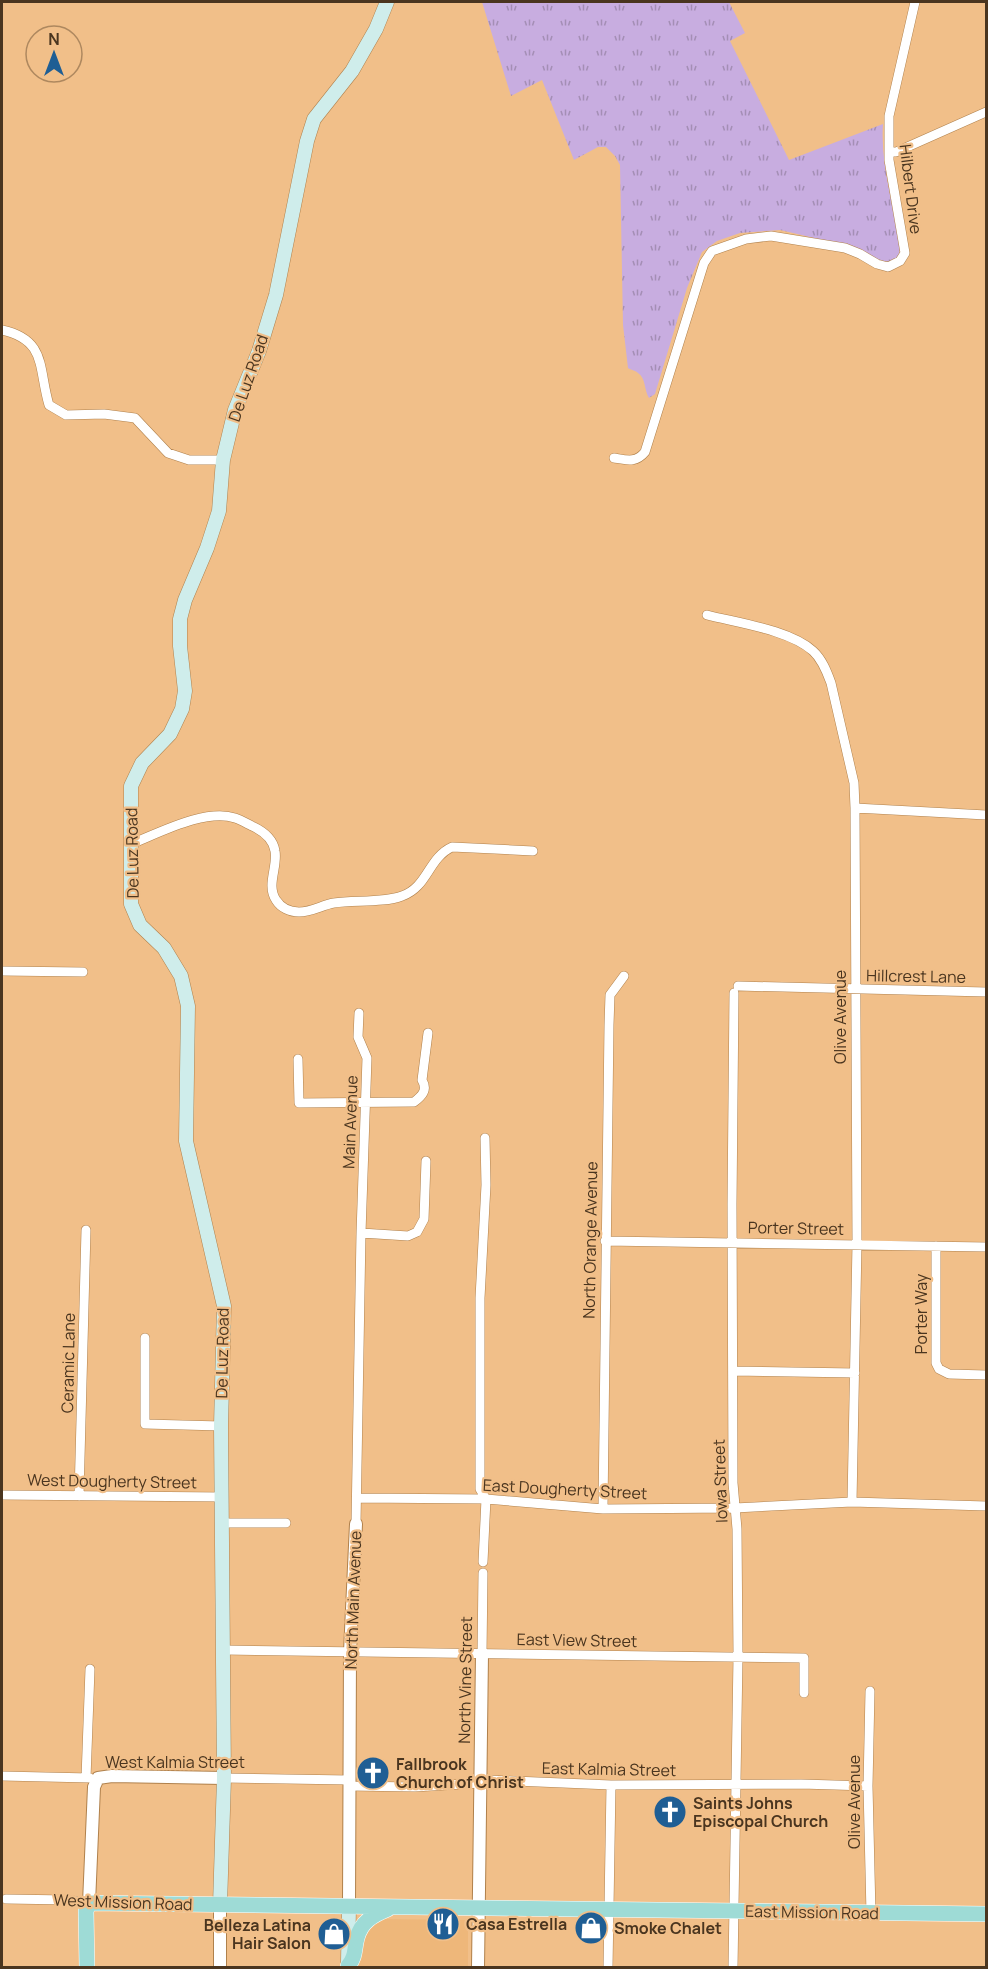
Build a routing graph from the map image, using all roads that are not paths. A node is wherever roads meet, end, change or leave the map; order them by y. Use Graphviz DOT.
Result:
graph roads {
  1 [pos="387,2"];
  2 [pos="915,2"];
  3 [pos="987,112"];
  4 [pos="889,152"];
  5 [pos="2,330"];
  6 [pos="614,458"];
  7 [pos="223,460"];
  8 [pos="707,615"];
  9 [pos="855,808"];
  10 [pos="987,815"];
  11 [pos="131,844"];
  12 [pos="533,850"];
  13 [pos="2,971"];
  14 [pos="83,972"];
  15 [pos="624,976"];
  16 [pos="736,989"];
  17 [pos="855,990"];
  18 [pos="987,992"];
  19 [pos="359,1013"];
  20 [pos="428,1033"];
  21 [pos="298,1059"];
  22 [pos="366,1102"];
  23 [pos="485,1138"];
  24 [pos="426,1161"];
  25 [pos="86,1230"];
  26 [pos="361,1233"];
  27 [pos="605,1241"];
  28 [pos="732,1242"];
  29 [pos="857,1244"];
  30 [pos="936,1246"];
  31 [pos="987,1247"];
  32 [pos="145,1338"];
  33 [pos="733,1371"];
  34 [pos="855,1373"];
  35 [pos="987,1375"];
  36 [pos="221,1426"];
  37 [pos="2,1495"];
  38 [pos="79,1497"];
  39 [pos="223,1497"];
  40 [pos="357,1498"];
  41 [pos="486,1499"];
  42 [pos="852,1502"];
  43 [pos="987,1506"];
  44 [pos="735,1508"];
  45 [pos="603,1509"];
  46 [pos="223,1523"];
  47 [pos="286,1523"];
  48 [pos="356,1524"];
  49 [pos="483,1562"];
  50 [pos="483,1573"];
  51 [pos="224,1650"];
  52 [pos="350,1652"];
  53 [pos="482,1654"];
  54 [pos="738,1657"];
  55 [pos="90,1670"];
  56 [pos="870,1691"];
  57 [pos="804,1693"];
  58 [pos="2,1776"];
  59 [pos="92,1778"];
  60 [pos="224,1778"];
  61 [pos="349,1783"];
  62 [pos="480,1783"];
  63 [pos="611,1785"];
  64 [pos="736,1786"];
  65 [pos="868,1786"];
  66 [pos="6,1899"];
  67 [pos="89,1903"];
  68 [pos="220,1905"];
  69 [pos="349,1907"];
  70 [pos="391,1908"];
  71 [pos="478,1909"];
  72 [pos="609,1910"];
  73 [pos="734,1911"];
  74 [pos="871,1914"];
  75 [pos="987,1914"];
  76 [pos="348,1967"];
  77 [pos="87,1968"];
  78 [pos="220,1968"];
  79 [pos="478,1968"];
  80 [pos="608,1968"];
  81 [pos="733,1968"];
  1 -- 7 [label="main road, De Luz Road"];
  2 -- 4 [label="street, Hilbert Drive"];
  3 -- 4 [label="street"];
  4 -- 6 [label="street, Hilbert Drive"];
  5 -- 7 [label="street"];
  7 -- 11 [label="main road, De Luz Road"];
  8 -- 9 [label="street, Olive Avenue"];
  9 -- 10 [label="street"];
  9 -- 17 [label="street, Olive Avenue"];
  11 -- 12 [label="street"];
  11 -- 36 [label="main road, De Luz Road"];
  13 -- 14 [label="street"];
  15 -- 27 [label="street, North Orange Avenue"];
  16 -- 17 [label="street, Hillcrest Lane"];
  16 -- 28 [label="street, Iowa Street"];
  17 -- 18 [label="street, Hillcrest Lane"];
  17 -- 29 [label="street, Olive Avenue"];
  19 -- 22 [label="street, Main Avenue"];
  20 -- 22 [label="street"];
  21 -- 22 [label="street"];
  22 -- 26 [label="street, Main Avenue"];
  23 -- 41 [label="street"];
  24 -- 26 [label="street"];
  25 -- 38 [label="street, Ceramic Lane"];
  26 -- 40 [label="street, North Main Avenue"];
  27 -- 28 [label="street, Porter Street"];
  27 -- 45 [label="street, North Orange Avenue"];
  28 -- 29 [label="street, Porter Street"];
  28 -- 33 [label="street, Iowa Street"];
  29 -- 30 [label="street, Porter Street"];
  29 -- 34 [label="street, Olive Avenue"];
  30 -- 31 [label="street, Porter Street"];
  30 -- 35 [label="street, Porter Way"];
  32 -- 36 [label="street"];
  33 -- 34 [label="street"];
  33 -- 44 [label="street, Iowa Street"];
  34 -- 42 [label="street, Olive Avenue"];
  36 -- 39 [label="main road, De Luz Road"];
  37 -- 38 [label="street, West Dougherty Street"];
  38 -- 39 [label="street, West Dougherty Street"];
  39 -- 46 [label="main road, De Luz Road"];
  40 -- 41 [label="street, East Dougherty Street"];
  40 -- 48 [label="street, North Main Avenue"];
  41 -- 45 [label="street, East Dougherty Street"];
  41 -- 49 [label="street"];
  42 -- 43 [label="street, East Dougherty Street"];
  42 -- 44 [label="street, East Dougherty Street"];
  44 -- 45 [label="street, East Dougherty Street"];
  44 -- 54 [label="street, Iowa Street"];
  46 -- 47 [label="street"];
  46 -- 51 [label="main road, De Luz Road"];
  48 -- 52 [label="street, North Main Avenue"];
  50 -- 53 [label="street, North Vine Street"];
  51 -- 52 [label="street, East View Street"];
  51 -- 60 [label="main road, De Luz Road"];
  52 -- 53 [label="street, East View Street"];
  52 -- 61 [label="street, North Main Avenue"];
  53 -- 54 [label="street, East View Street"];
  53 -- 62 [label="street, North Vine Street"];
  54 -- 57 [label="street, East View Street"];
  54 -- 64 [label="street, Iowa Street"];
  55 -- 59 [label="street"];
  56 -- 65 [label="street, Olive Avenue"];
  58 -- 59 [label="street, West Kalmia Street"];
  59 -- 60 [label="street, West Kalmia Street"];
  59 -- 67 [label="street"];
  60 -- 61 [label="street, West Kalmia Street"];
  60 -- 68 [label="main road, De Luz Road"];
  61 -- 62 [label="street, East Kalmia Street"];
  61 -- 69 [label="street, North Main Avenue"];
  62 -- 63 [label="street, East Kalmia Street"];
  62 -- 71 [label="street, North Vine Street"];
  63 -- 64 [label="street, East Kalmia Street"];
  63 -- 72 [label="street"];
  64 -- 65 [label="street, East Kalmia Street"];
  64 -- 73 [label="street, Iowa Street"];
  65 -- 74 [label="street, Olive Avenue"];
  66 -- 67 [label="street, West Mission Road"];
  67 -- 68 [label="main road, West Mission Road"];
  67 -- 77 [label="main road"];
  68 -- 69 [label="main road, West Mission Road"];
  68 -- 78 [label="street"];
  69 -- 70 [label="main road, East Mission Road"];
  69 -- 76 [label="main road, North Main Avenue"];
  70 -- 71 [label="main road, East Mission Road"];
  70 -- 76 [label="main road"];
  71 -- 72 [label="main road, East Mission Road"];
  71 -- 79 [label="street, North Vine Street"];
  72 -- 73 [label="main road, East Mission Road"];
  72 -- 80 [label="street"];
  73 -- 74 [label="main road, East Mission Road"];
  73 -- 81 [label="street, Iowa Street"];
  74 -- 75 [label="main road, East Mission Road"];
}
